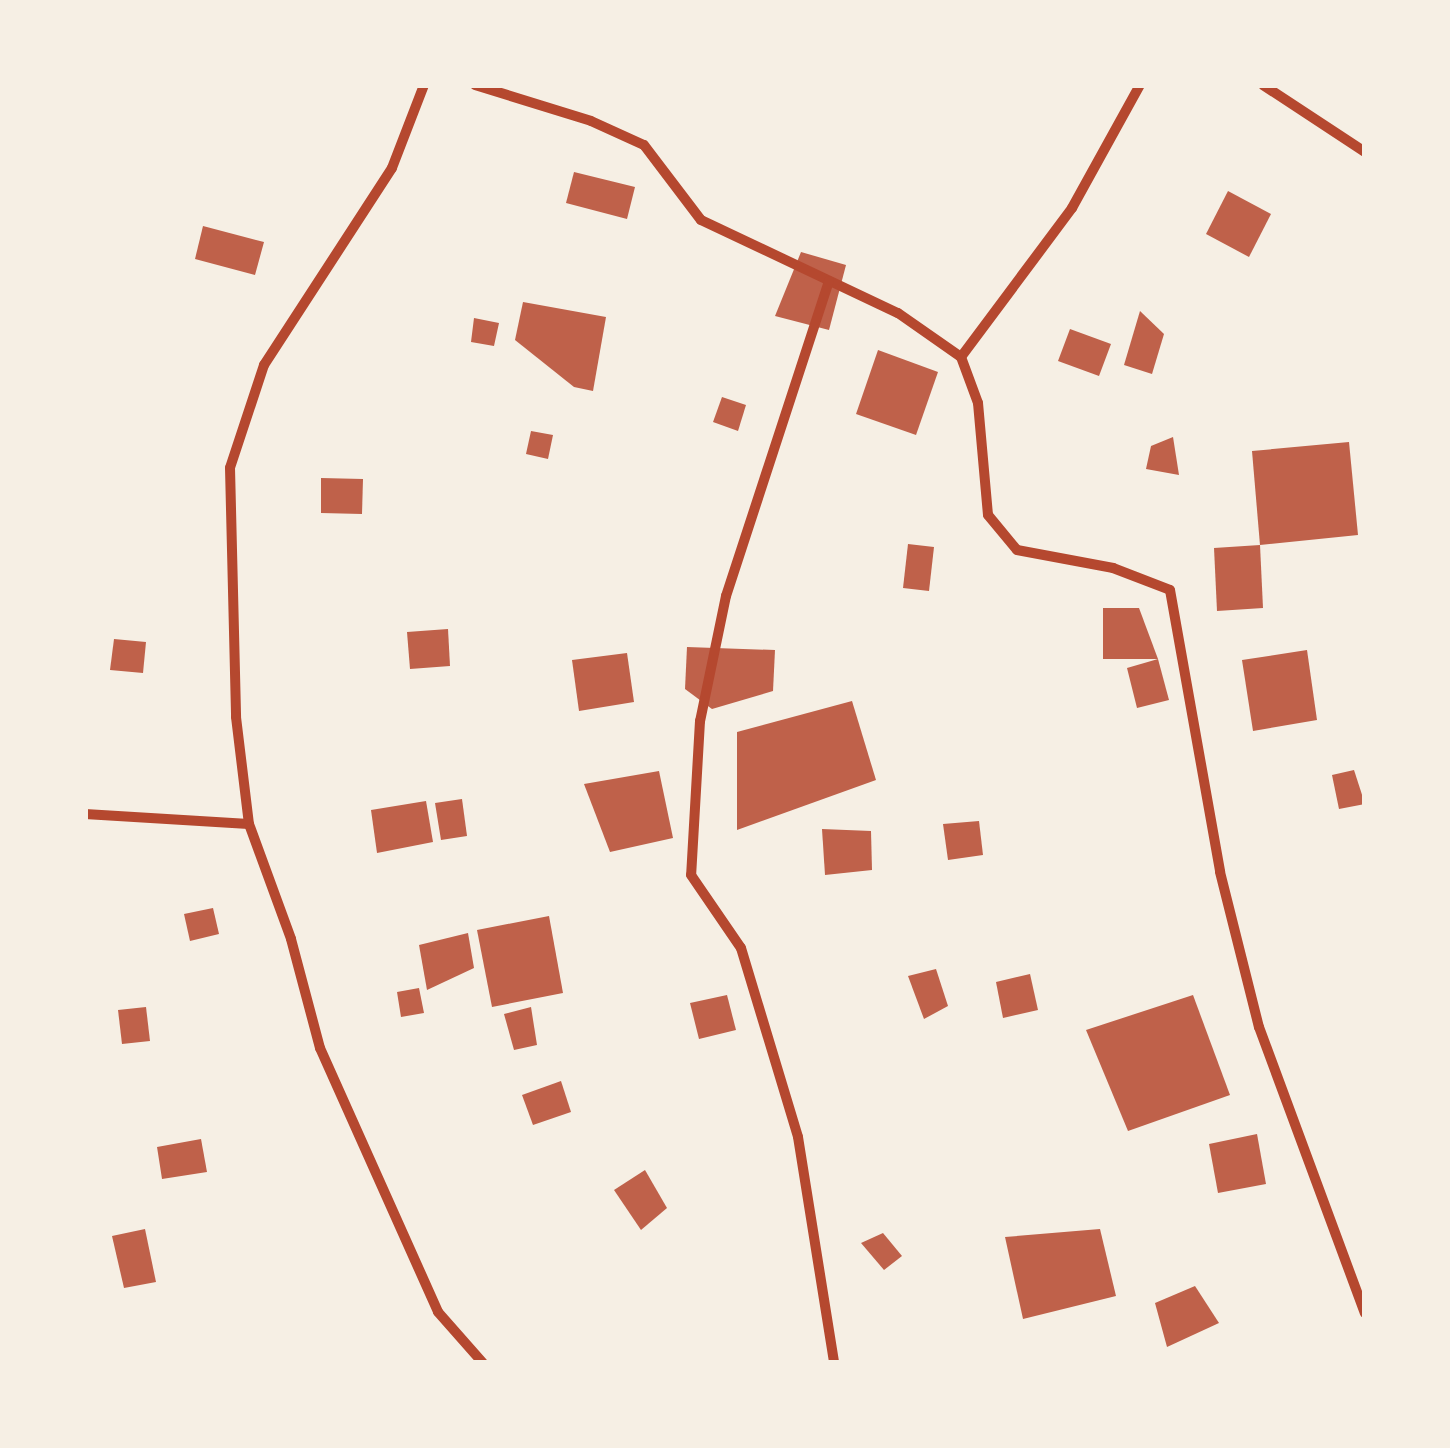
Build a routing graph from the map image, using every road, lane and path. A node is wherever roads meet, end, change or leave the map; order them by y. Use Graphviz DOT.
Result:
graph roads {
  1 [pos="424,85"];
  2 [pos="475,85"];
  3 [pos="1140,85"];
  4 [pos="1263,85"];
  5 [pos="1365,152"];
  6 [pos="829,281"];
  7 [pos="961,356"];
  8 [pos="85,814"];
  9 [pos="249,824"];
  10 [pos="1365,1313"];
  11 [pos="483,1363"];
  12 [pos="834,1363"];
  1 -- 9 [label="street"];
  2 -- 6 [label="street"];
  3 -- 7 [label="street"];
  4 -- 5 [label="street"];
  6 -- 7 [label="street"];
  6 -- 12 [label="street"];
  7 -- 10 [label="street"];
  8 -- 9 [label="street"];
  9 -- 11 [label="street"];
}
